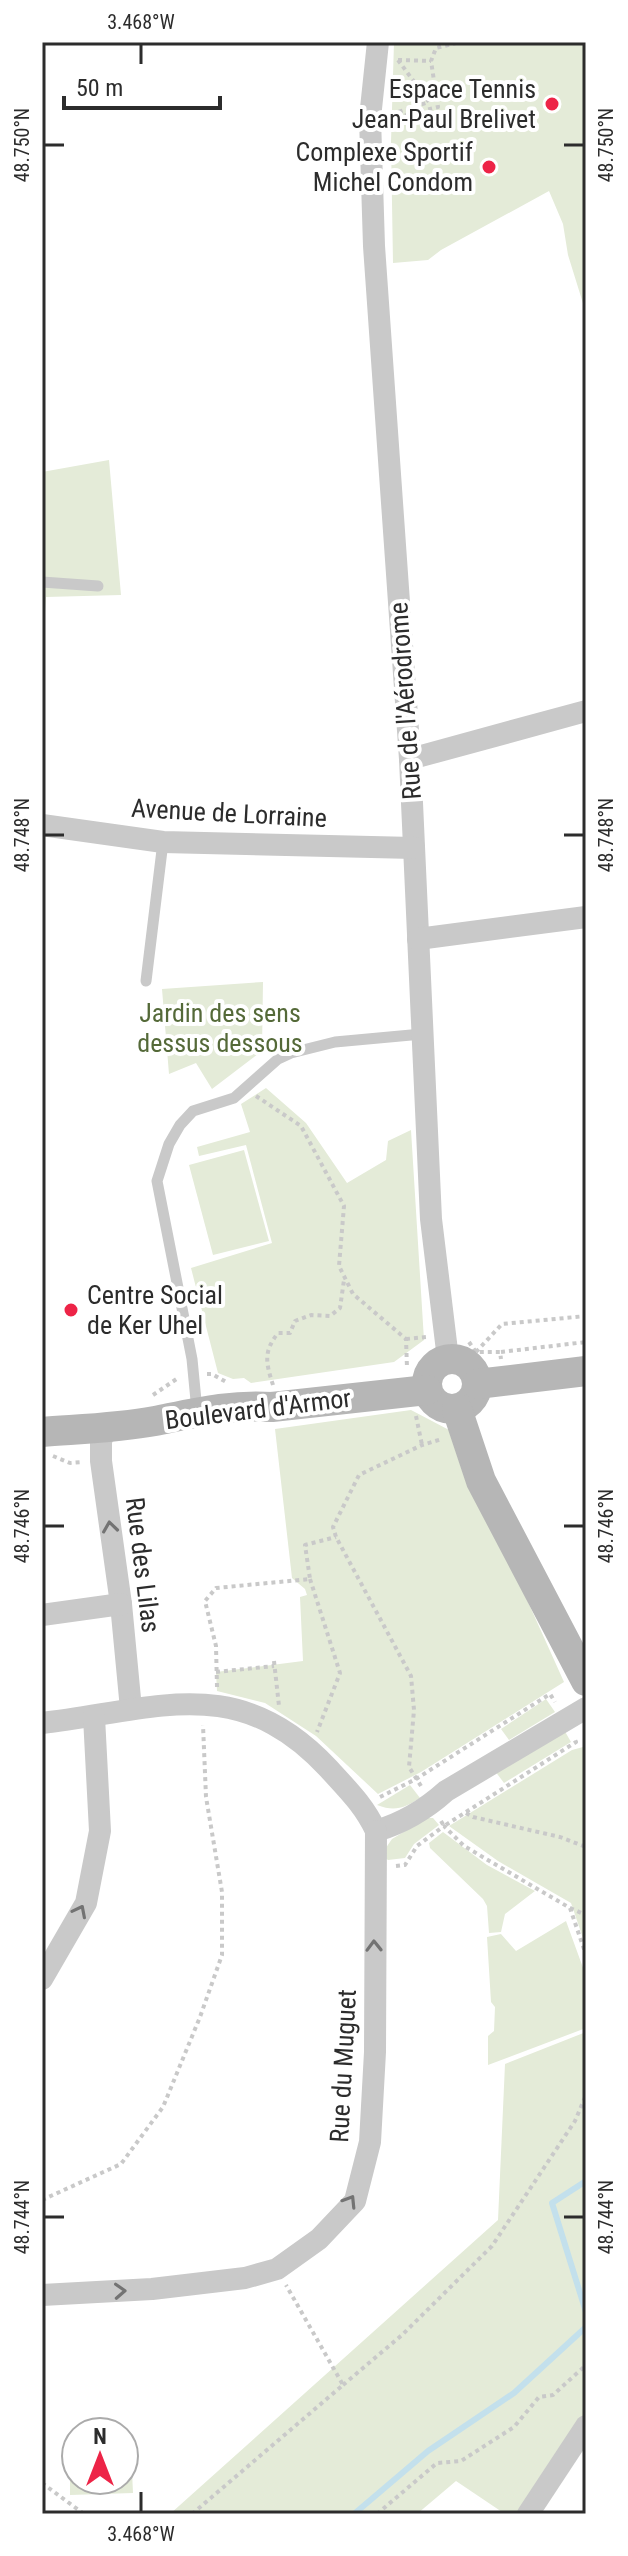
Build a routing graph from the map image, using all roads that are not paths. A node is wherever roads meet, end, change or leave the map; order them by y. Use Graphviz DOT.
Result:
graph roads {
  1 [pos="378,42"];
  2 [pos="42,582"];
  3 [pos="98,586"];
  4 [pos="586,711"];
  5 [pos="410,759"];
  6 [pos="42,825"];
  7 [pos="163,842"];
  8 [pos="414,848"];
  9 [pos="586,917"];
  10 [pos="418,939"];
  11 [pos="146,981"];
  12 [pos="422,1034"];
  13 [pos="462,1356"];
  14 [pos="586,1371"];
  15 [pos="477,1384"];
  16 [pos="419,1390"];
  17 [pos="457,1409"];
  18 [pos="197,1411"];
  19 [pos="106,1428"];
  20 [pos="42,1432"];
  21 [pos="121,1604"];
  22 [pos="42,1615"];
  23 [pos="586,1681"];
  24 [pos="586,1708"];
  25 [pos="131,1709"];
  26 [pos="94,1717"];
  27 [pos="42,1723"];
  28 [pos="376,1831"];
  29 [pos="42,1979"];
  30 [pos="42,2295"];
  31 [pos="586,2426"];
  32 [pos="528,2514"];
  1 -- 5 [label="street, Rue de l'Aérodrome"];
  2 -- 3 [label="lane"];
  4 -- 5 [label="street"];
  5 -- 8 [label="street, Rue de l'Aérodrome"];
  6 -- 7 [label="street, Avenue de Lorraine"];
  7 -- 8 [label="street, Avenue de Lorraine"];
  7 -- 11 [label="lane"];
  8 -- 10 [label="street, Rue de l'Aérodrome"];
  9 -- 10 [label="street"];
  10 -- 12 [label="street, Rue de l'Aérodrome"];
  12 -- 13 [label="street, Rue de l'Aérodrome"];
  12 -- 18 [label="lane"];
  13 -- 15 [label="main road"];
  13 -- 16 [label="main road"];
  14 -- 15 [label="main road"];
  15 -- 17 [label="main road"];
  16 -- 17 [label="main road"];
  16 -- 18 [label="main road, Boulevard d'Armor"];
  17 -- 23 [label="main road"];
  18 -- 19 [label="main road, Boulevard d'Armor"];
  19 -- 20 [label="main road, Boulevard d'Armor"];
  21 -- 19 [label="street, Rue des Lilas, one-way"];
  21 -- 22 [label="street"];
  21 -- 25 [label="street, Rue des Lilas"];
  24 -- 28 [label="street"];
  25 -- 26 [label="street"];
  25 -- 28 [label="street"];
  26 -- 27 [label="street"];
  29 -- 26 [label="street, one-way"];
  30 -- 28 [label="street, Rue du Muguet, one-way"];
  31 -- 32 [label="street"];
}
